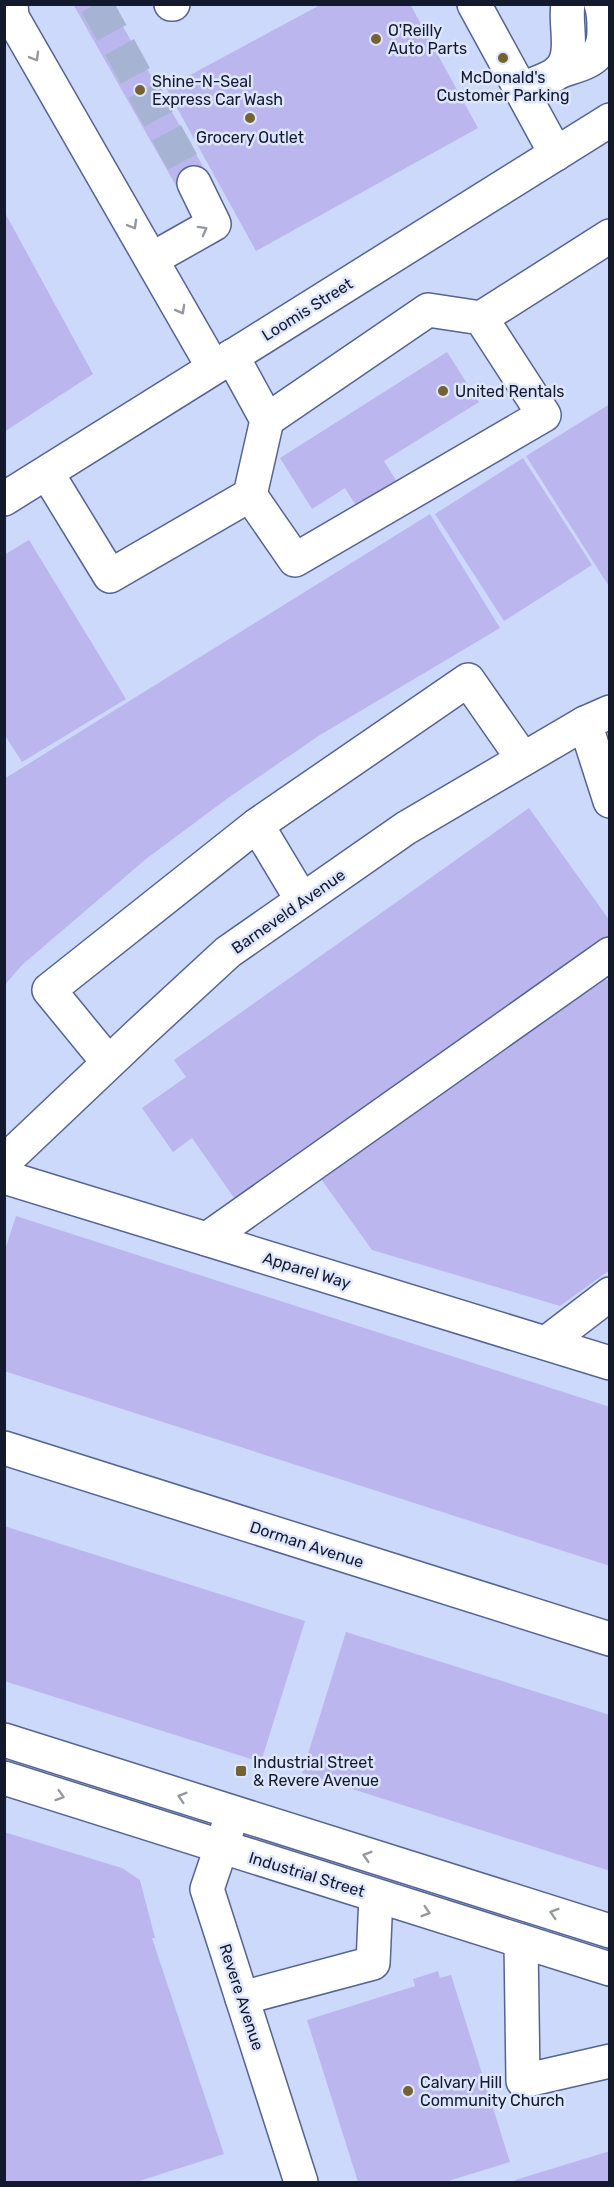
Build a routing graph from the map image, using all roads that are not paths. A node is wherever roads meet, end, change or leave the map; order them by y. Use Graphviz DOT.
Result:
graph roads {
  1 [pos="11,4"];
  2 [pos="474,4"];
  3 [pos="568,4"];
  4 [pos="601,4"];
  5 [pos="558,72"];
  6 [pos="522,89"];
  7 [pos="609,120"];
  8 [pos="556,154"];
  9 [pos="194,183"];
  10 [pos="609,236"];
  11 [pos="152,259"];
  12 [pos="482,318"];
  13 [pos="223,362"];
  14 [pos="267,420"];
  15 [pos="47,473"];
  16 [pos="250,495"];
  17 [pos="4,499"];
  18 [pos="597,717"];
  19 [pos="523,759"];
  20 [pos="609,801"];
  21 [pos="257,825"];
  22 [pos="302,900"];
  23 [pos="609,954"];
  24 [pos="108,1062"];
  25 [pos="4,1162"];
  26 [pos="4,1177"];
  27 [pos="207,1239"];
  28 [pos="609,1294"];
  29 [pos="546,1343"];
  30 [pos="609,1363"];
  31 [pos="4,1448"];
  32 [pos="609,1639"];
  33 [pos="4,1740"];
  34 [pos="4,1778"];
  35 [pos="233,1813"];
  36 [pos="222,1848"];
  37 [pos="376,1896"];
  38 [pos="609,1931"];
  39 [pos="521,1941"];
  40 [pos="609,1969"];
  41 [pos="242,1998"];
  42 [pos="609,2061"];
  43 [pos="301,2182"];
  1 -- 11 [label="street, one-way"];
  2 -- 6 [label="street"];
  3 -- 5 [label="street"];
  4 -- 5 [label="street"];
  5 -- 6 [label="street"];
  6 -- 8 [label="street"];
  7 -- 8 [label="street, Loomis Street"];
  8 -- 13 [label="street, Loomis Street"];
  11 -- 9 [label="street, one-way"];
  10 -- 12 [label="street"];
  11 -- 13 [label="street, one-way"];
  12 -- 14 [label="street"];
  12 -- 16 [label="street"];
  13 -- 14 [label="street"];
  13 -- 15 [label="street, Loomis Street"];
  14 -- 16 [label="street"];
  15 -- 16 [label="street"];
  15 -- 17 [label="street, Loomis Street"];
  18 -- 19 [label="street, Barneveld Avenue"];
  18 -- 20 [label="street"];
  19 -- 21 [label="street"];
  19 -- 22 [label="street, Barneveld Avenue"];
  21 -- 22 [label="street"];
  21 -- 24 [label="street"];
  22 -- 24 [label="street, Barneveld Avenue"];
  23 -- 27 [label="street"];
  24 -- 25 [label="street, Barneveld Avenue"];
  26 -- 27 [label="street, Apparel Way"];
  27 -- 29 [label="street, Apparel Way"];
  28 -- 29 [label="street"];
  29 -- 30 [label="street, Apparel Way"];
  31 -- 32 [label="street, Dorman Avenue"];
  35 -- 33 [label="street, one-way"];
  34 -- 36 [label="street, Industrial Street, one-way"];
  35 -- 36 [label="street, Revere Avenue"];
  38 -- 35 [label="street, one-way"];
  36 -- 37 [label="street, Industrial Street"];
  36 -- 41 [label="street, Revere Avenue"];
  37 -- 39 [label="street, Industrial Street, one-way"];
  37 -- 41 [label="street"];
  39 -- 40 [label="street, Industrial Street"];
  39 -- 42 [label="street"];
  41 -- 43 [label="street, Revere Avenue"];
}
